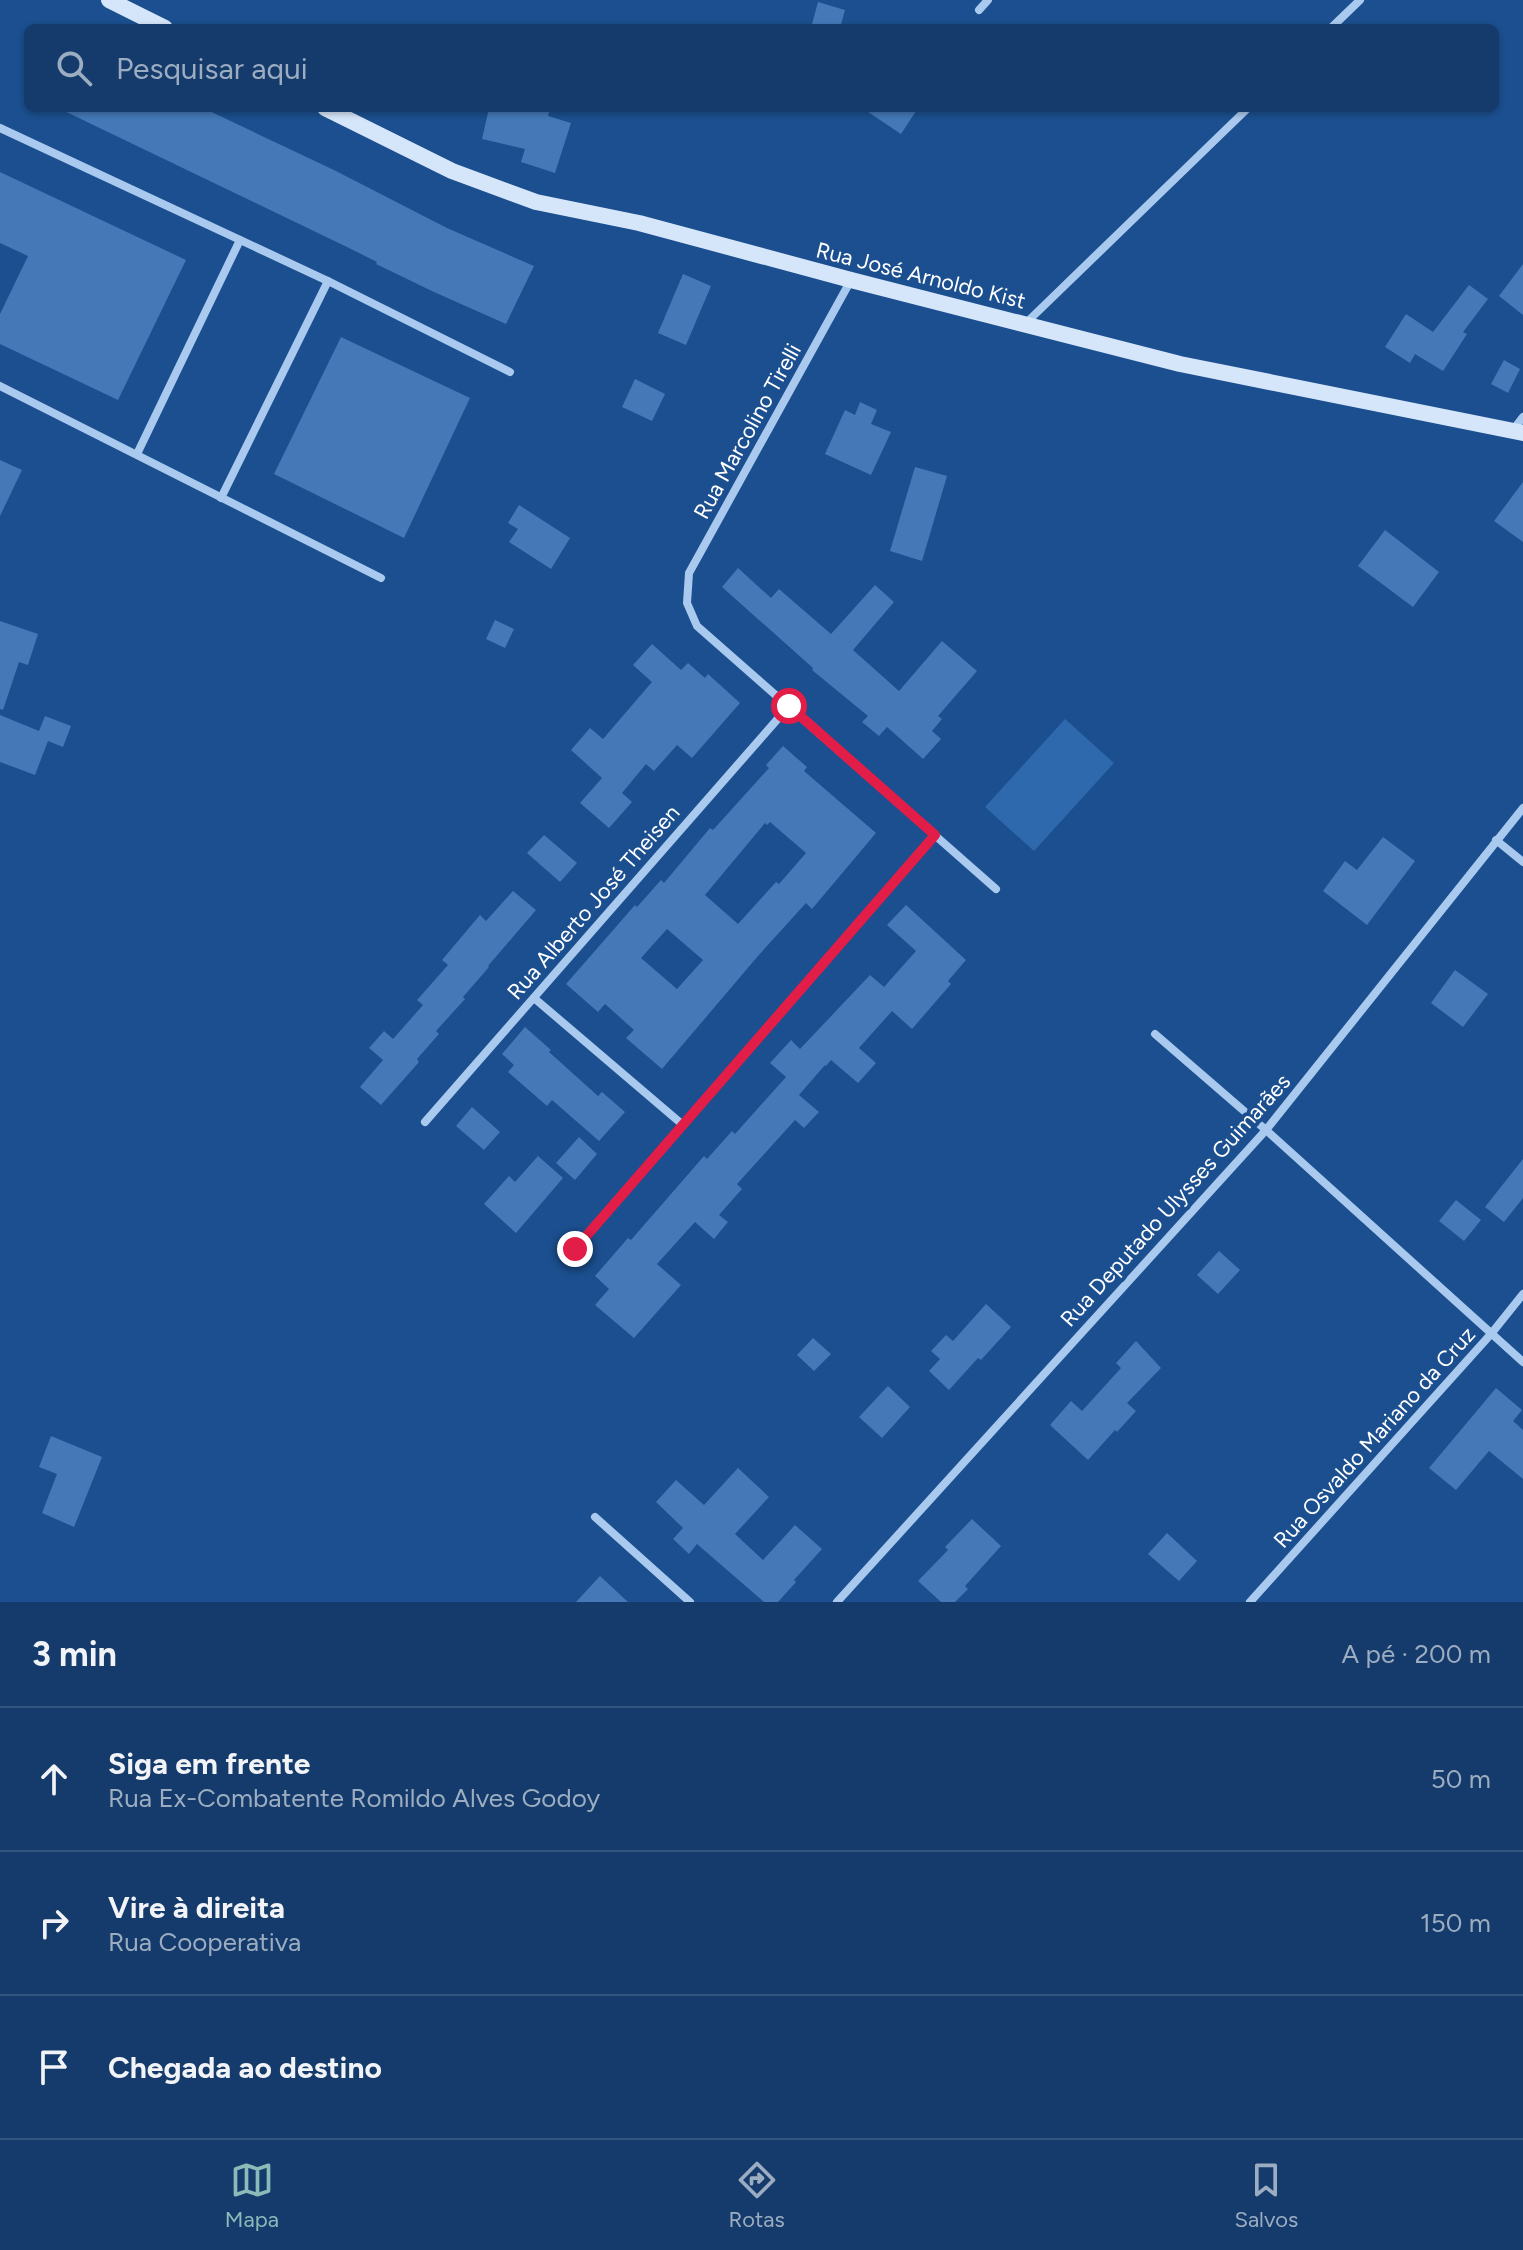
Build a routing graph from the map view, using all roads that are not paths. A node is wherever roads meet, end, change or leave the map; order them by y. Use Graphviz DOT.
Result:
graph roads {
  1 [pos="109,0"];
  2 [pos="988,0"];
  3 [pos="1356,1"];
  4 [pos="979,10"];
  5 [pos="157,24"];
  6 [pos="1335,24"];
  7 [pos="333,112"];
  8 [pos="1244,112"];
  9 [pos="0,128"];
  10 [pos="240,240"];
  11 [pos="851,280"];
  12 [pos="328,281"];
  13 [pos="1024,324"];
  14 [pos="510,372"];
  15 [pos="0,386"];
  16 [pos="1520,427"];
  17 [pos="137,454"];
  18 [pos="221,498"];
  19 [pos="381,578"];
  20 [pos="789,706"];
  21 [pos="1523,808"];
  22 [pos="935,835"];
  23 [pos="1496,840"];
  24 [pos="1523,862"];
  25 [pos="996,889"];
  26 [pos="534,998"];
  27 [pos="1155,1034"];
  28 [pos="425,1122"];
  29 [pos="683,1125"];
  30 [pos="1266,1130"];
  31 [pos="575,1249"];
  32 [pos="1523,1294"];
  33 [pos="1491,1334"];
  34 [pos="1523,1362"];
  35 [pos="595,1517"];
  36 [pos="690,1602"];
  37 [pos="837,1602"];
  38 [pos="1250,1602"];
  1 -- 5 [label="street"];
  2 -- 4 [label="street"];
  3 -- 6 [label="street"];
  7 -- 11 [label="street, Rua José Arnoldo Kist"];
  8 -- 13 [label="street"];
  9 -- 10 [label="street"];
  10 -- 12 [label="street"];
  10 -- 17 [label="street"];
  11 -- 13 [label="street, Rua José Arnoldo Kist"];
  11 -- 20 [label="street, Rua Marcolino Tirelli"];
  12 -- 14 [label="street"];
  12 -- 18 [label="street"];
  13 -- 16 [label="street, Rua José Arnoldo Kist"];
  15 -- 17 [label="street"];
  17 -- 18 [label="street"];
  18 -- 19 [label="street"];
  20 -- 22 [label="street"];
  20 -- 26 [label="street, Rua Alberto José Theisen"];
  21 -- 23 [label="street, Rua Deputado Ulysses Guimarães"];
  22 -- 25 [label="street"];
  22 -- 29 [label="street"];
  23 -- 24 [label="street"];
  23 -- 30 [label="street, Rua Deputado Ulysses Guimarães"];
  26 -- 28 [label="street, Rua Alberto José Theisen"];
  26 -- 29 [label="street"];
  27 -- 30 [label="street"];
  29 -- 31 [label="street"];
  30 -- 33 [label="street"];
  30 -- 37 [label="street, Rua Deputado Ulysses Guimarães"];
  32 -- 33 [label="street, Rua Osvaldo Mariano da Cruz"];
  33 -- 34 [label="street"];
  33 -- 38 [label="street, Rua Osvaldo Mariano da Cruz"];
  35 -- 36 [label="street"];
}
